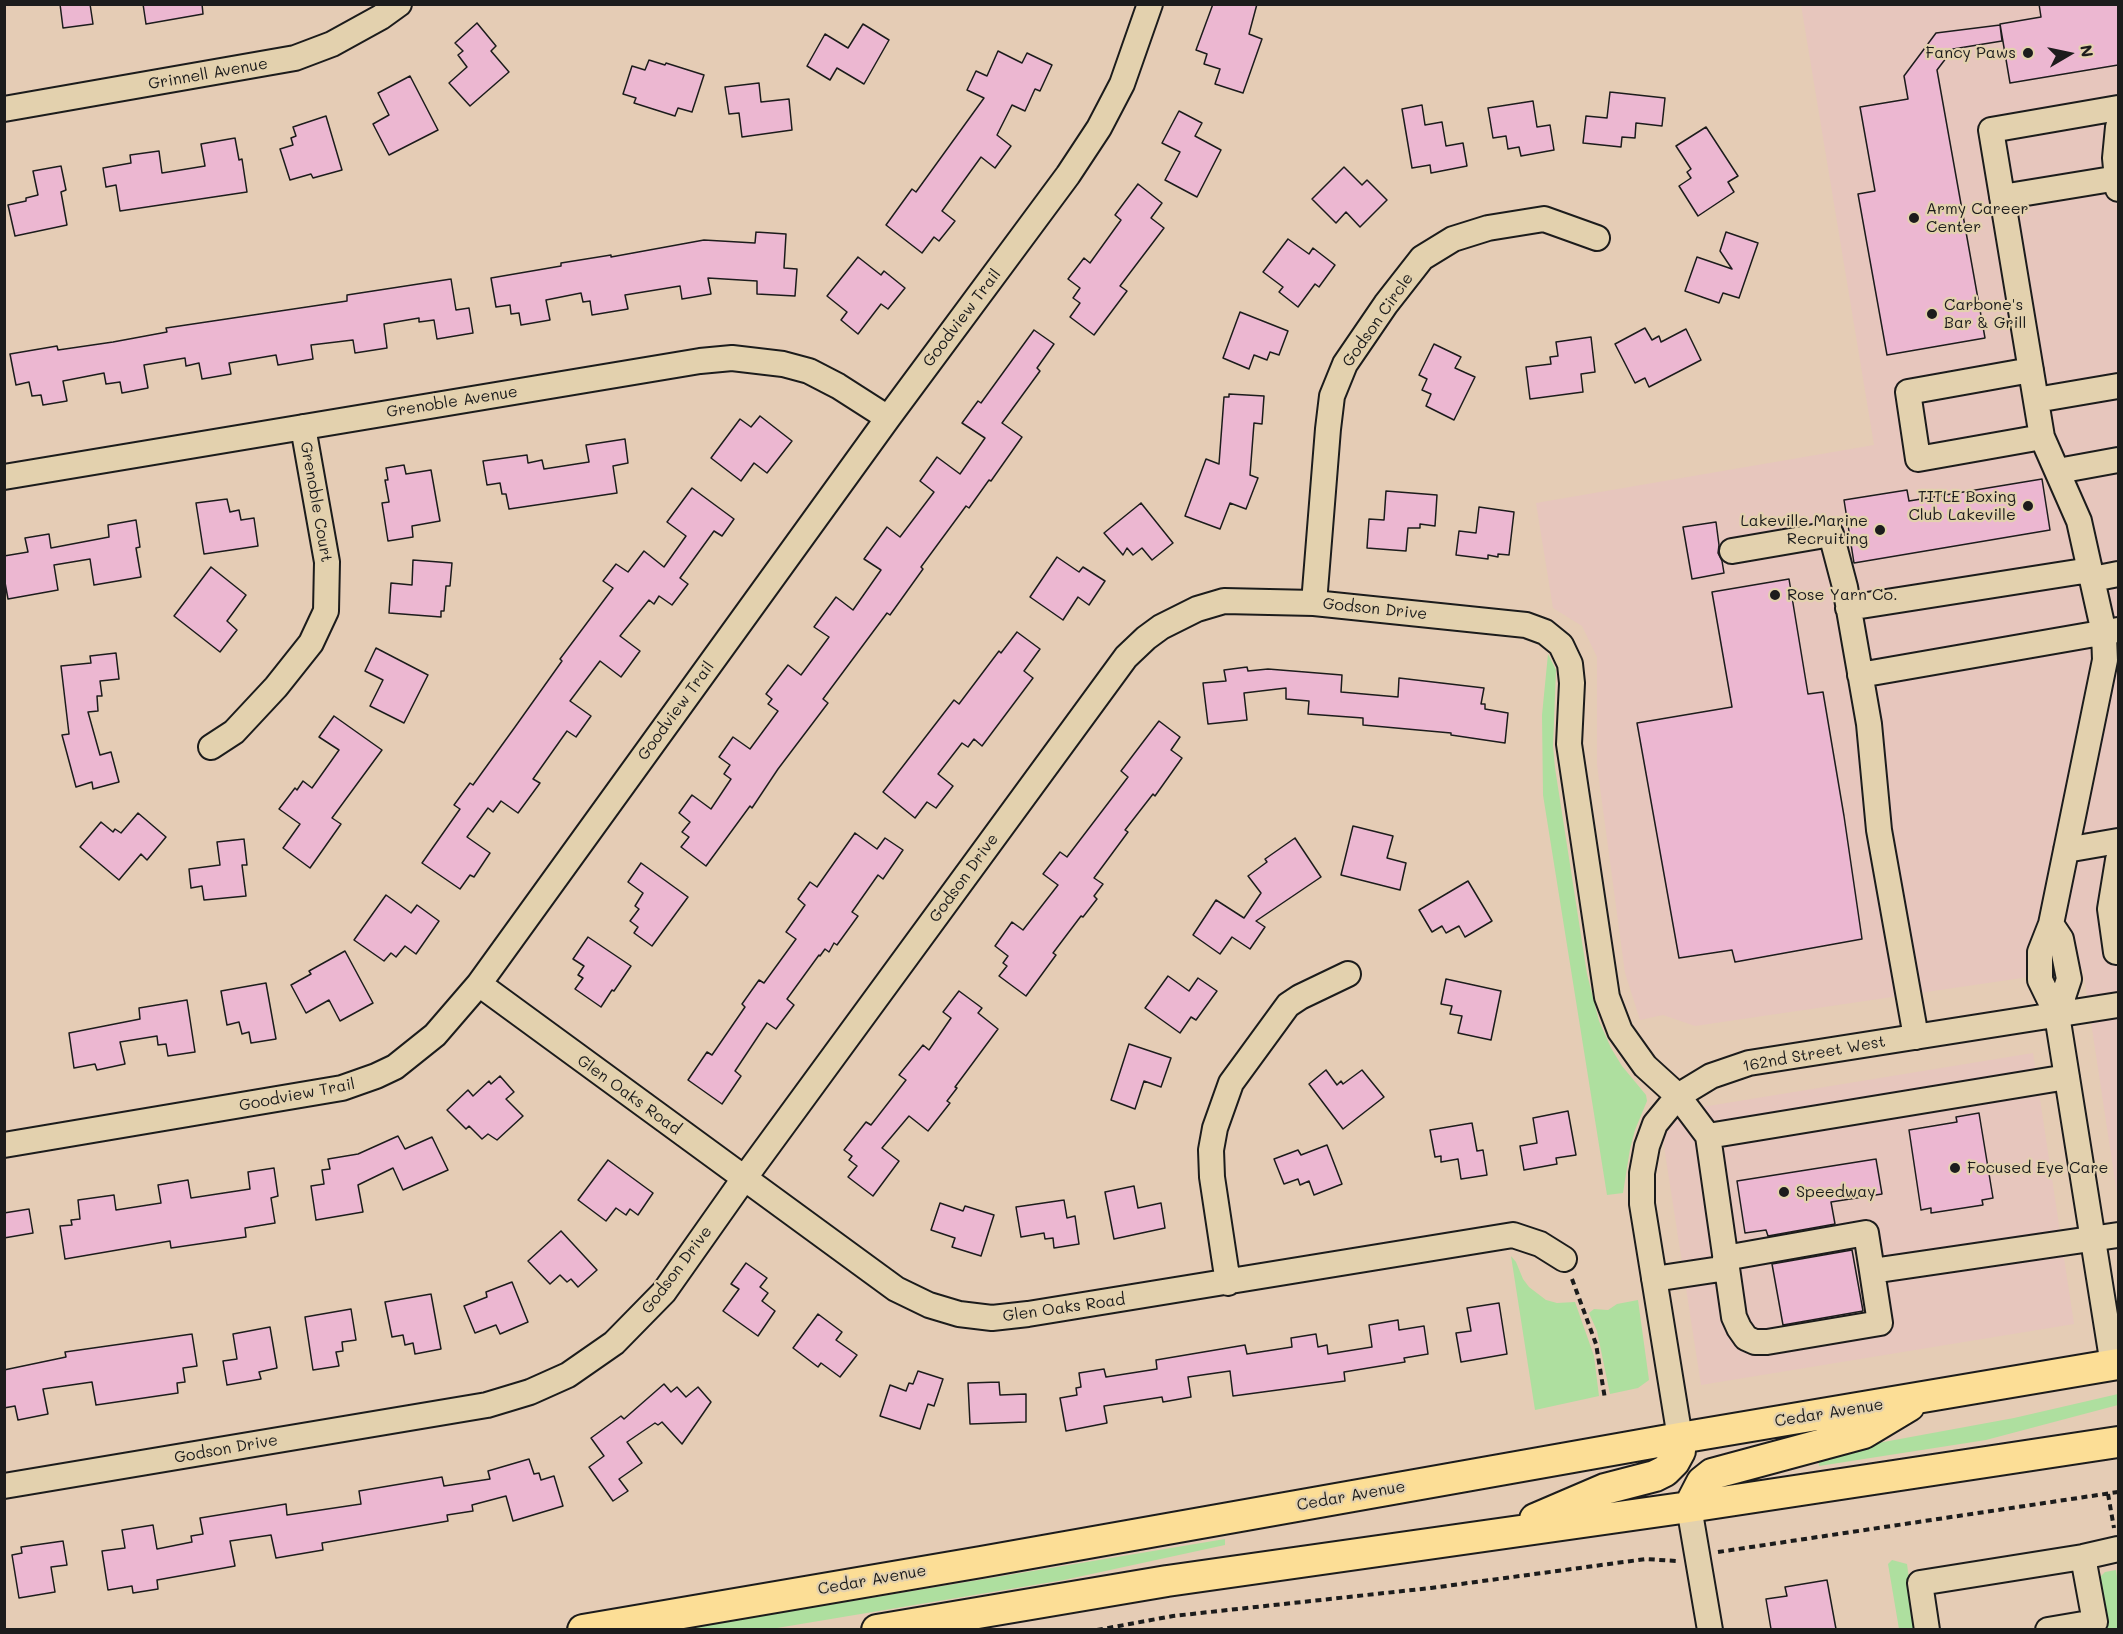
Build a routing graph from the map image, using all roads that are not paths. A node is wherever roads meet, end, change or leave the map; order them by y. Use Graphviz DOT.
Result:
graph roads {
  1 [pos="399,4"];
  2 [pos="1150,4"];
  3 [pos="2118,108"];
  4 [pos="4,109"];
  5 [pos="2118,127"];
  6 [pos="2118,182"];
  7 [pos="2002,197"];
  8 [pos="1597,238"];
  9 [pos="2031,370"];
  10 [pos="2118,386"];
  11 [pos="2036,400"];
  12 [pos="888,418"];
  13 [pos="303,427"];
  14 [pos="2042,437"];
  15 [pos="2118,460"];
  16 [pos="2058,471"];
  17 [pos="4,477"];
  18 [pos="1732,551"];
  19 [pos="2091,574"];
  20 [pos="2118,574"];
  21 [pos="1314,603"];
  22 [pos="1848,608"];
  23 [pos="2111,631"];
  24 [pos="1860,675"];
  25 [pos="211,747"];
  26 [pos="2118,842"];
  27 [pos="2066,850"];
  28 [pos="2118,860"];
  29 [pos="2116,952"];
  30 [pos="1348,974"];
  31 [pos="479,984"];
  32 [pos="2118,1005"];
  33 [pos="2057,1015"];
  34 [pos="1916,1037"];
  35 [pos="2067,1077"];
  36 [pos="1678,1096"];
  37 [pos="1708,1136"];
  38 [pos="4,1145"];
  39 [pos="744,1180"];
  40 [pos="2118,1235"];
  41 [pos="2092,1238"];
  42 [pos="1564,1259"];
  43 [pos="1726,1263"];
  44 [pos="1872,1271"];
  45 [pos="1654,1279"];
  46 [pos="1228,1283"];
  47 [pos="2116,1365"];
  48 [pos="1922,1398"];
  49 [pos="1680,1438"];
  50 [pos="2118,1442"];
  51 [pos="4,1486"];
  52 [pos="1689,1507"];
  53 [pos="1500,1534"];
  54 [pos="2118,1549"];
  55 [pos="2083,1557"];
  56 [pos="583,1629"];
  57 [pos="877,1629"];
  58 [pos="1710,1629"];
  59 [pos="1927,1629"];
  60 [pos="2048,1629"];
  1 -- 4 [label="street, Grinnell Avenue"];
  2 -- 12 [label="street, Goodview Trail"];
  3 -- 7 [label="street"];
  5 -- 6 [label="street"];
  6 -- 7 [label="street"];
  7 -- 9 [label="street"];
  8 -- 21 [label="street, Godson Circle"];
  9 -- 11 [label="street"];
  9 -- 14 [label="street"];
  10 -- 11 [label="street"];
  11 -- 14 [label="street"];
  12 -- 13 [label="street, Grenoble Avenue"];
  12 -- 31 [label="street, Goodview Trail"];
  13 -- 17 [label="street, Grenoble Avenue"];
  13 -- 25 [label="street, Grenoble Court"];
  14 -- 16 [label="street"];
  15 -- 16 [label="street"];
  16 -- 19 [label="street"];
  18 -- 22 [label="street"];
  19 -- 20 [label="street"];
  19 -- 22 [label="street"];
  19 -- 23 [label="street"];
  21 -- 36 [label="street, Godson Drive"];
  21 -- 39 [label="street, Godson Drive"];
  22 -- 24 [label="street"];
  23 -- 24 [label="street"];
  23 -- 27 [label="street"];
  24 -- 34 [label="street"];
  26 -- 27 [label="street"];
  27 -- 33 [label="street"];
  28 -- 29 [label="street"];
  30 -- 46 [label="street"];
  31 -- 38 [label="street, Goodview Trail"];
  31 -- 39 [label="street, Glen Oaks Road"];
  32 -- 33 [label="street, 162nd Street West"];
  33 -- 34 [label="street, 162nd Street West"];
  33 -- 35 [label="street"];
  34 -- 36 [label="street, 162nd Street West"];
  35 -- 37 [label="street"];
  35 -- 41 [label="street"];
  36 -- 37 [label="street, Godson Drive"];
  36 -- 45 [label="street, 162nd Street West"];
  37 -- 43 [label="street"];
  39 -- 46 [label="street, Glen Oaks Road"];
  39 -- 51 [label="street, Godson Drive"];
  40 -- 41 [label="street"];
  41 -- 44 [label="street"];
  41 -- 47 [label="street"];
  42 -- 46 [label="street, Glen Oaks Road"];
  43 -- 44 [label="street"];
  43 -- 44 [label="street"];
  43 -- 45 [label="street"];
  45 -- 49 [label="street, 162nd Street West"];
  47 -- 48 [label="main road, Cedar Avenue"];
  48 -- 49 [label="main road, Cedar Avenue"];
  48 -- 52 [label="main road"];
  49 -- 53 [label="main road"];
  49 -- 56 [label="main road, Cedar Avenue"];
  50 -- 52 [label="main road"];
  52 -- 53 [label="main road"];
  52 -- 58 [label="street"];
  53 -- 57 [label="main road"];
  54 -- 55 [label="street"];
  55 -- 59 [label="street"];
  55 -- 60 [label="street"];
}
